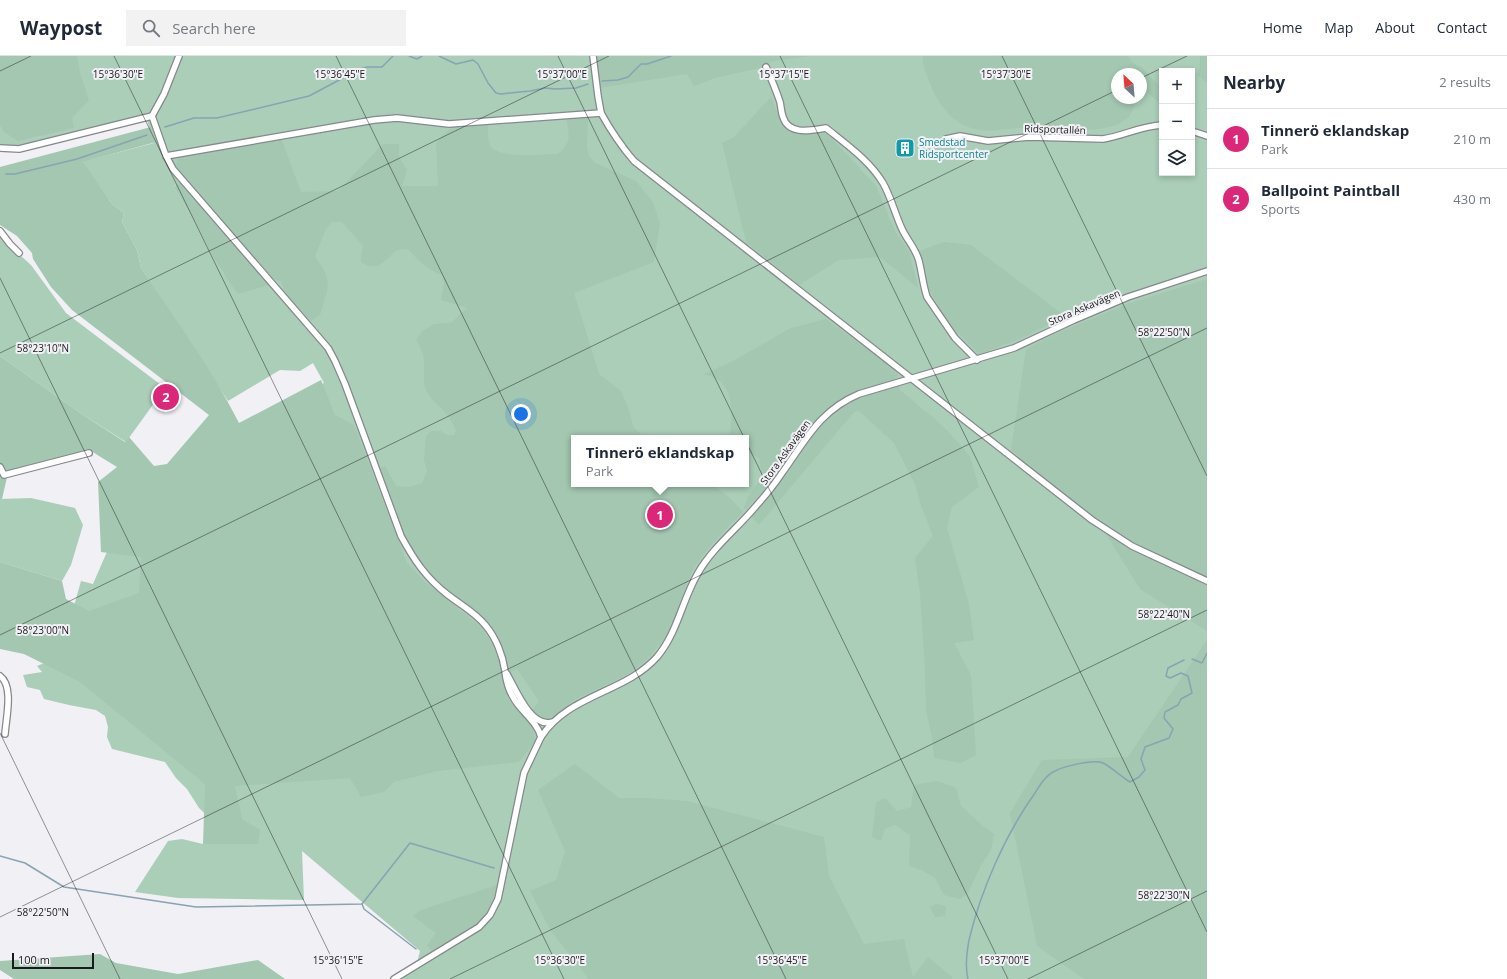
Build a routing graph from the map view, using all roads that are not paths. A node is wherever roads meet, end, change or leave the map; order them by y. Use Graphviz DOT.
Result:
graph roads {
  1 [pos="179,56"];
  2 [pos="593,56"];
  3 [pos="766,67"];
  4 [pos="602,113"];
  5 [pos="152,116"];
  6 [pos="1159,126"];
  7 [pos="1195,132"];
  8 [pos="1207,136"];
  9 [pos="946,139"];
  10 [pos="0,148"];
  11 [pos="166,156"];
  12 [pos="0,231"];
  13 [pos="19,253"];
  14 [pos="1207,271"];
  15 [pos="977,360"];
  16 [pos="912,379"];
  17 [pos="90,453"];
  18 [pos="0,467"];
  19 [pos="1207,582"];
  20 [pos="505,671"];
  21 [pos="0,676"];
  22 [pos="552,722"];
  23 [pos="5,734"];
  24 [pos="541,737"];
  25 [pos="394,979"];
  1 -- 5 [label="street"];
  2 -- 4 [label="street"];
  3 -- 15 [label="street"];
  4 -- 11 [label="street"];
  4 -- 16 [label="street"];
  5 -- 10 [label="street"];
  5 -- 11 [label="street"];
  6 -- 9 [label="street, Ridsportallén"];
  7 -- 8 [label="street"];
  11 -- 20 [label="street"];
  12 -- 13 [label="street"];
  14 -- 15 [label="street, Stora Askavägen"];
  15 -- 16 [label="street, Stora Askavägen"];
  16 -- 19 [label="street"];
  16 -- 22 [label="street, Stora Askavägen"];
  17 -- 18 [label="street"];
  20 -- 22 [label="street"];
  20 -- 24 [label="street"];
  21 -- 23 [label="street"];
  22 -- 24 [label="street, Stora Askavägen"];
  24 -- 25 [label="street, Stora Askavägen"];
}
